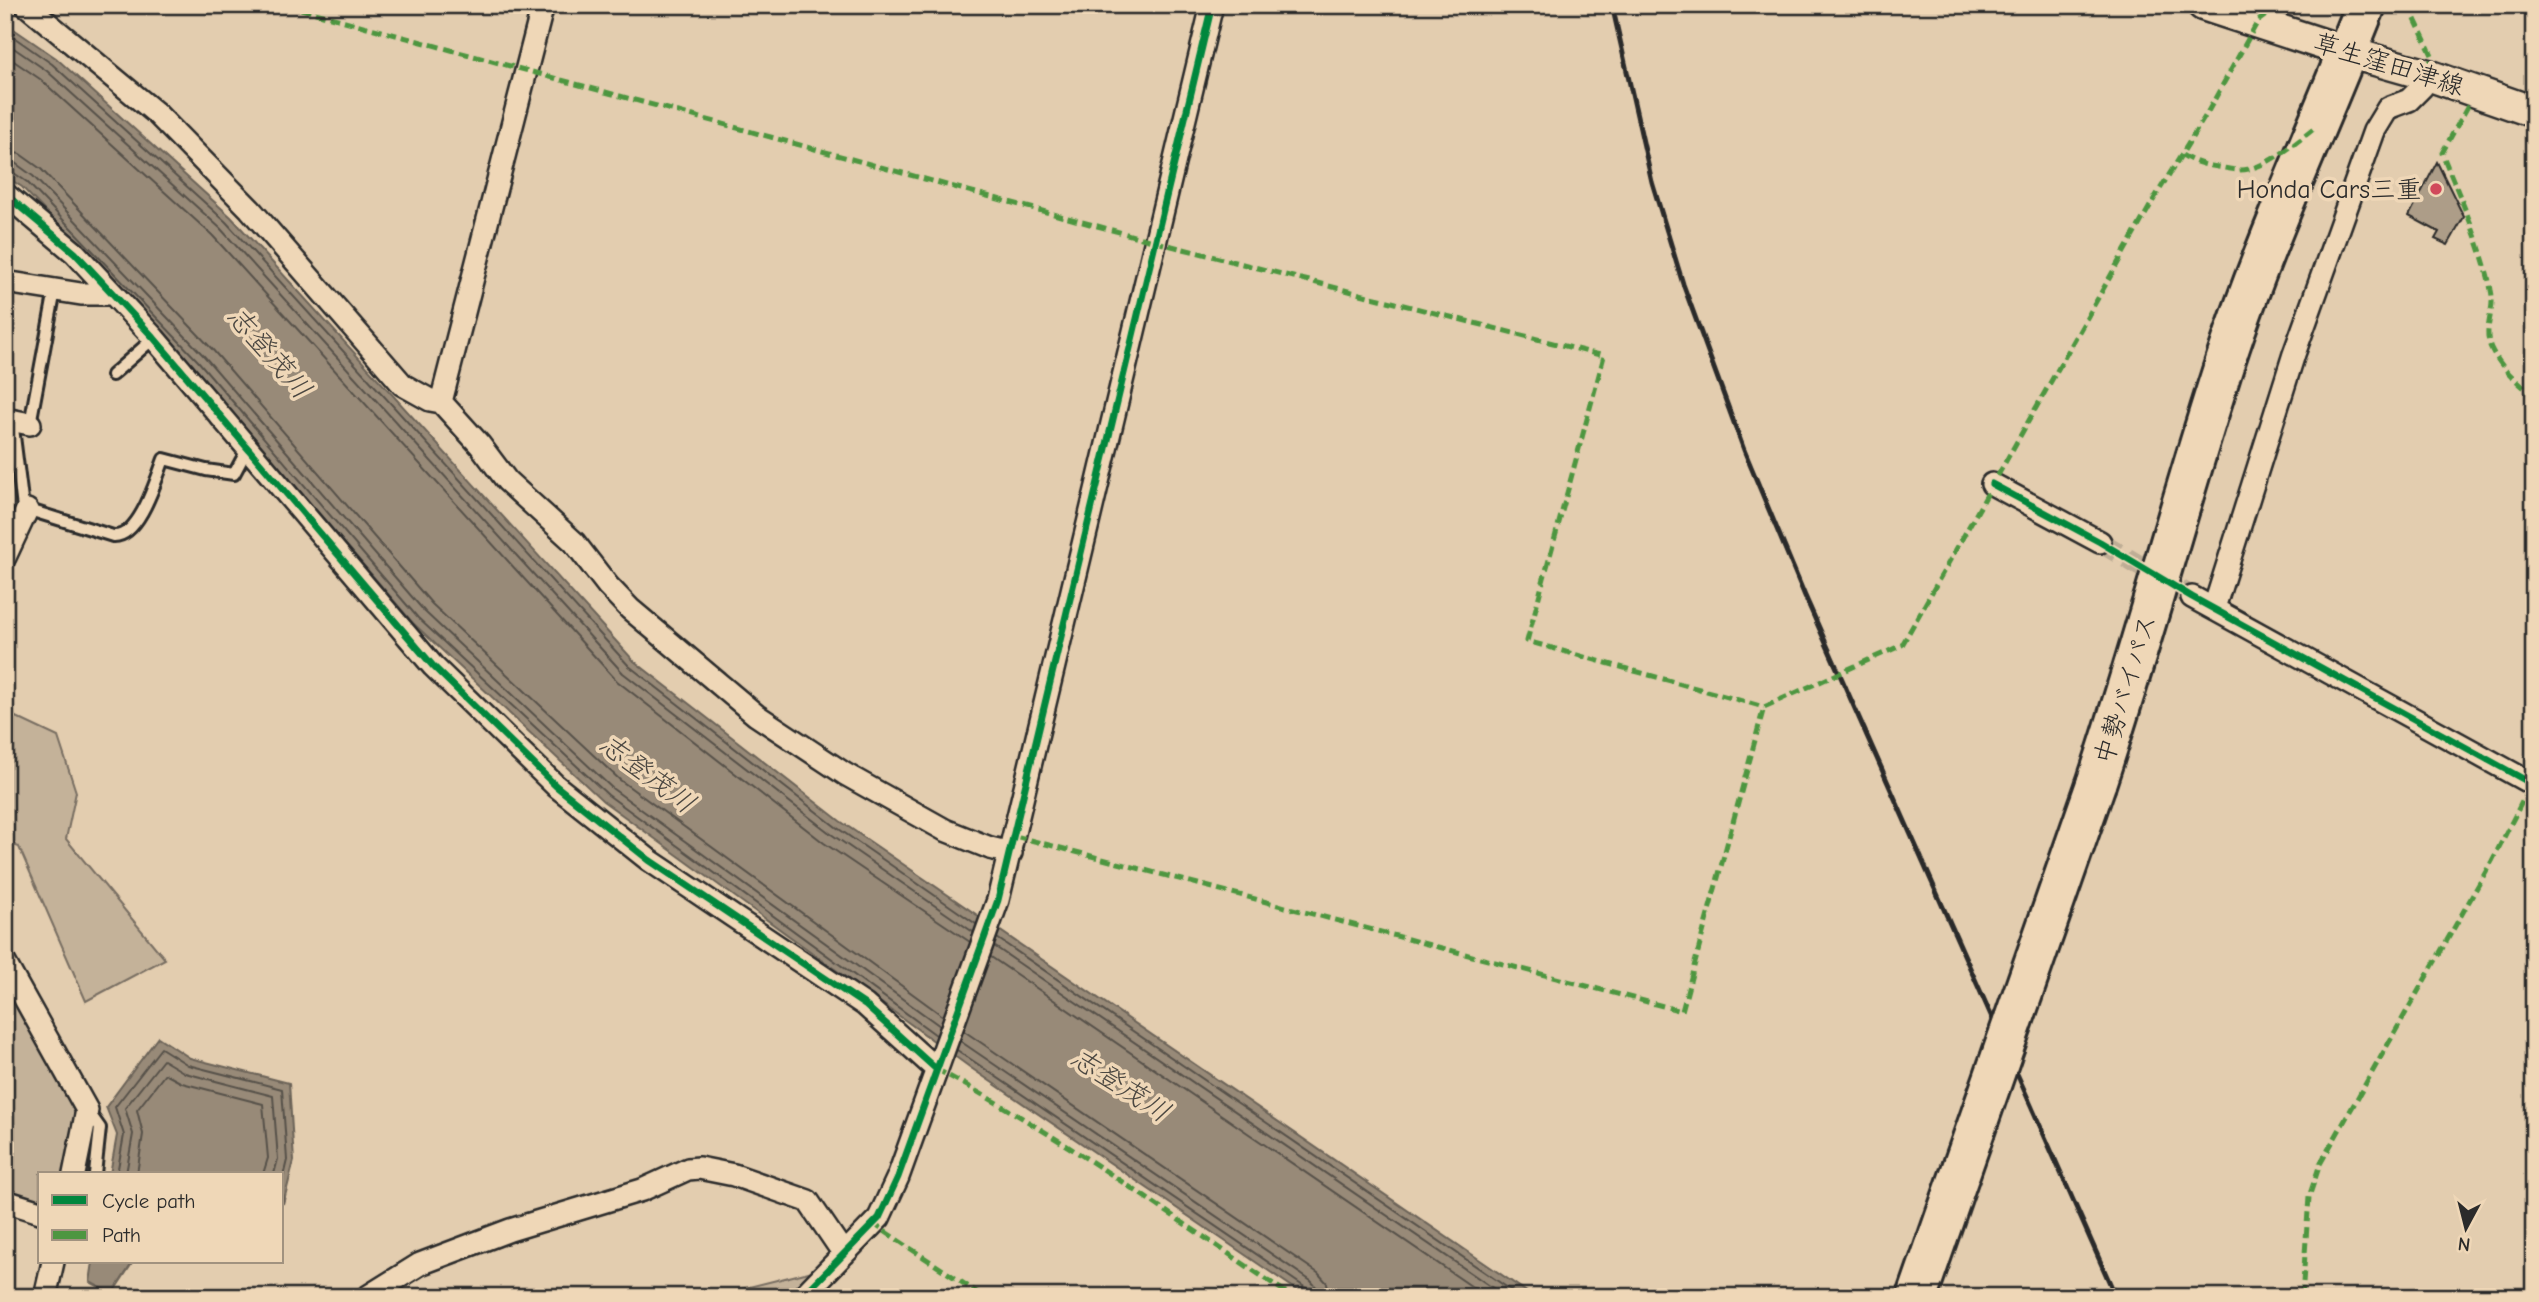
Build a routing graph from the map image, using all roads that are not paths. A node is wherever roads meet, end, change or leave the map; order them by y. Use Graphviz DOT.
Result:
graph roads {
  1 [pos="26,5"];
  2 [pos="543,5"];
  3 [pos="1212,5"];
  4 [pos="2203,5"];
  5 [pos="2366,5"];
  6 [pos="2347,52"];
  7 [pos="2428,75"];
  8 [pos="2534,112"];
  9 [pos="5,194"];
  10 [pos="5,282"];
  11 [pos="55,290"];
  12 [pos="113,294"];
  13 [pos="154,338"];
  14 [pos="112,375"];
  15 [pos="441,402"];
  16 [pos="16,421"];
  17 [pos="248,448"];
  18 [pos="1992,484"];
  19 [pos="27,510"];
  20 [pos="2100,542"];
  21 [pos="5,557"];
  22 [pos="2192,597"];
  23 [pos="2214,608"];
  24 [pos="2533,783"];
  25 [pos="1011,853"];
  26 [pos="5,963"];
  27 [pos="938,1065"];
  28 [pos="87,1110"];
  29 [pos="74,1172"];
  30 [pos="95,1172"];
  31 [pos="5,1201"];
  32 [pos="38,1211"];
  33 [pos="844,1254"];
  34 [pos="53,1264"];
  35 [pos="45,1297"];
  36 [pos="367,1297"];
  37 [pos="802,1297"];
  38 [pos="1917,1297"];
  1 -- 15 [label="street"];
  2 -- 15 [label="street"];
  3 -- 25 [label="street"];
  4 -- 6 [label="main road, 草生窪田津線"];
  5 -- 6 [label="highway, 中勢バイパス"];
  6 -- 7 [label="main road, 草生窪田津線"];
  6 -- 38 [label="highway, 中勢バイパス, bridge"];
  7 -- 8 [label="main road, 草生窪田津線"];
  7 -- 23 [label="street"];
  9 -- 12 [label="street"];
  10 -- 11 [label="street"];
  11 -- 12 [label="street"];
  11 -- 16 [label="lane"];
  12 -- 13 [label="street"];
  13 -- 14 [label="lane"];
  13 -- 17 [label="street"];
  15 -- 25 [label="street"];
  16 -- 19 [label="lane"];
  17 -- 19 [label="lane"];
  17 -- 27 [label="street"];
  18 -- 20 [label="street"];
  19 -- 21 [label="street"];
  22 -- 23 [label="street"];
  23 -- 24 [label="street"];
  25 -- 27 [label="street"];
  26 -- 28 [label="street"];
  27 -- 33 [label="street"];
  28 -- 29 [label="street"];
  28 -- 30 [label="lane"];
  31 -- 32 [label="street"];
  33 -- 36 [label="street"];
  33 -- 37 [label="street"];
  34 -- 35 [label="street"];
}
